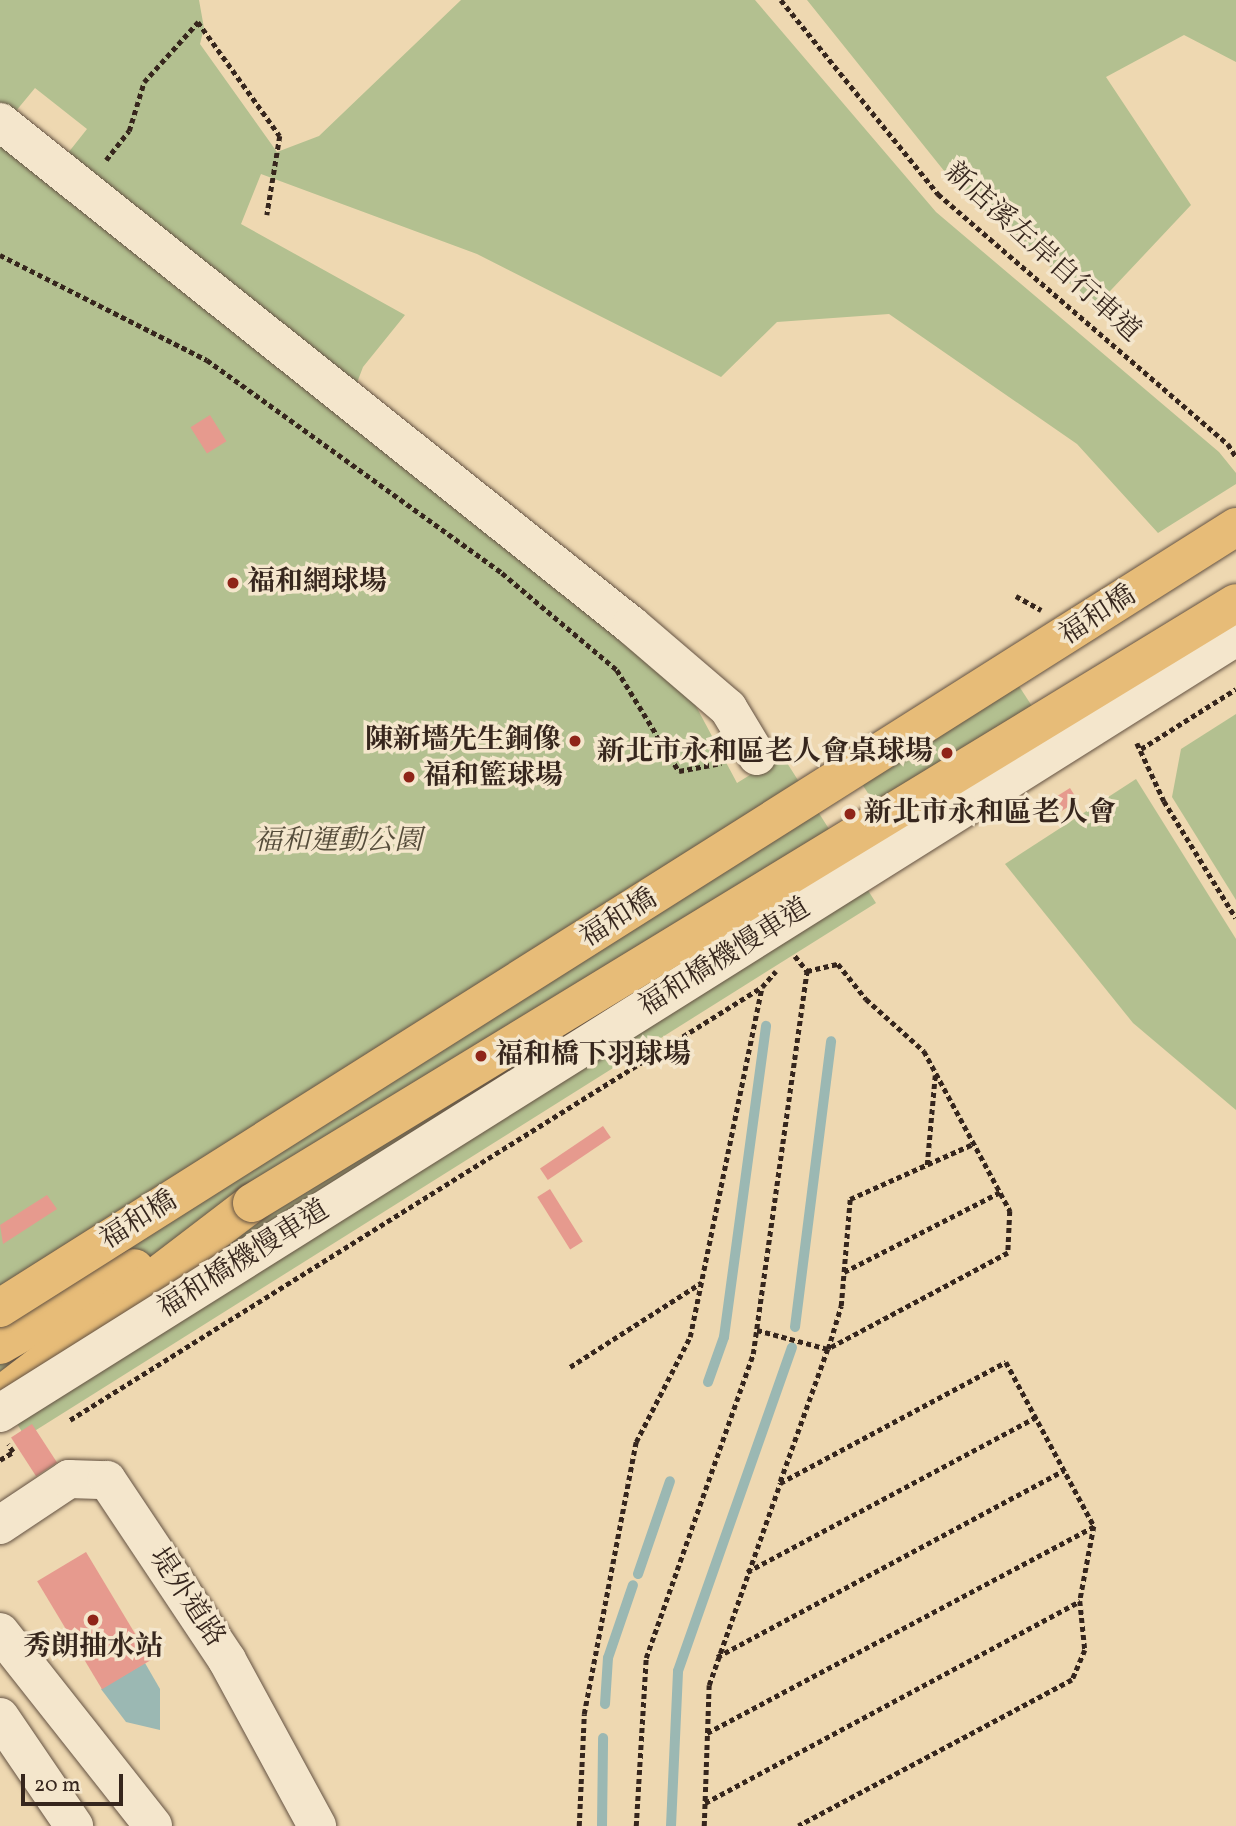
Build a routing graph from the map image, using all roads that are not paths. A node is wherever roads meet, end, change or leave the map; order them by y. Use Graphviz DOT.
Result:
graph roads {
  1 [pos="0,122"];
  2 [pos="1236,527"];
  3 [pos="1236,603"];
  4 [pos="1236,637"];
  5 [pos="757,755"];
  6 [pos="252,1203"];
  7 [pos="0,1308"];
  8 [pos="0,1345"];
  9 [pos="0,1396"];
  10 [pos="0,1413"];
  11 [pos="0,1525"];
  12 [pos="0,1632"];
  13 [pos="0,1717"];
  14 [pos="74,1826"];
  15 [pos="153,1826"];
  16 [pos="317,1826"];
  1 -- 5 [label="street"];
  2 -- 7 [label="main road, 福和橋, bridge"];
  3 -- 6 [label="main road, 福和橋, bridge"];
  4 -- 10 [label="street, 福和橋機慢車道, bridge"];
  6 -- 8 [label="main road, 福和橋"];
  6 -- 9 [label="main road"];
  11 -- 16 [label="street, 堤外道路"];
  12 -- 15 [label="street"];
  13 -- 14 [label="street"];
}
